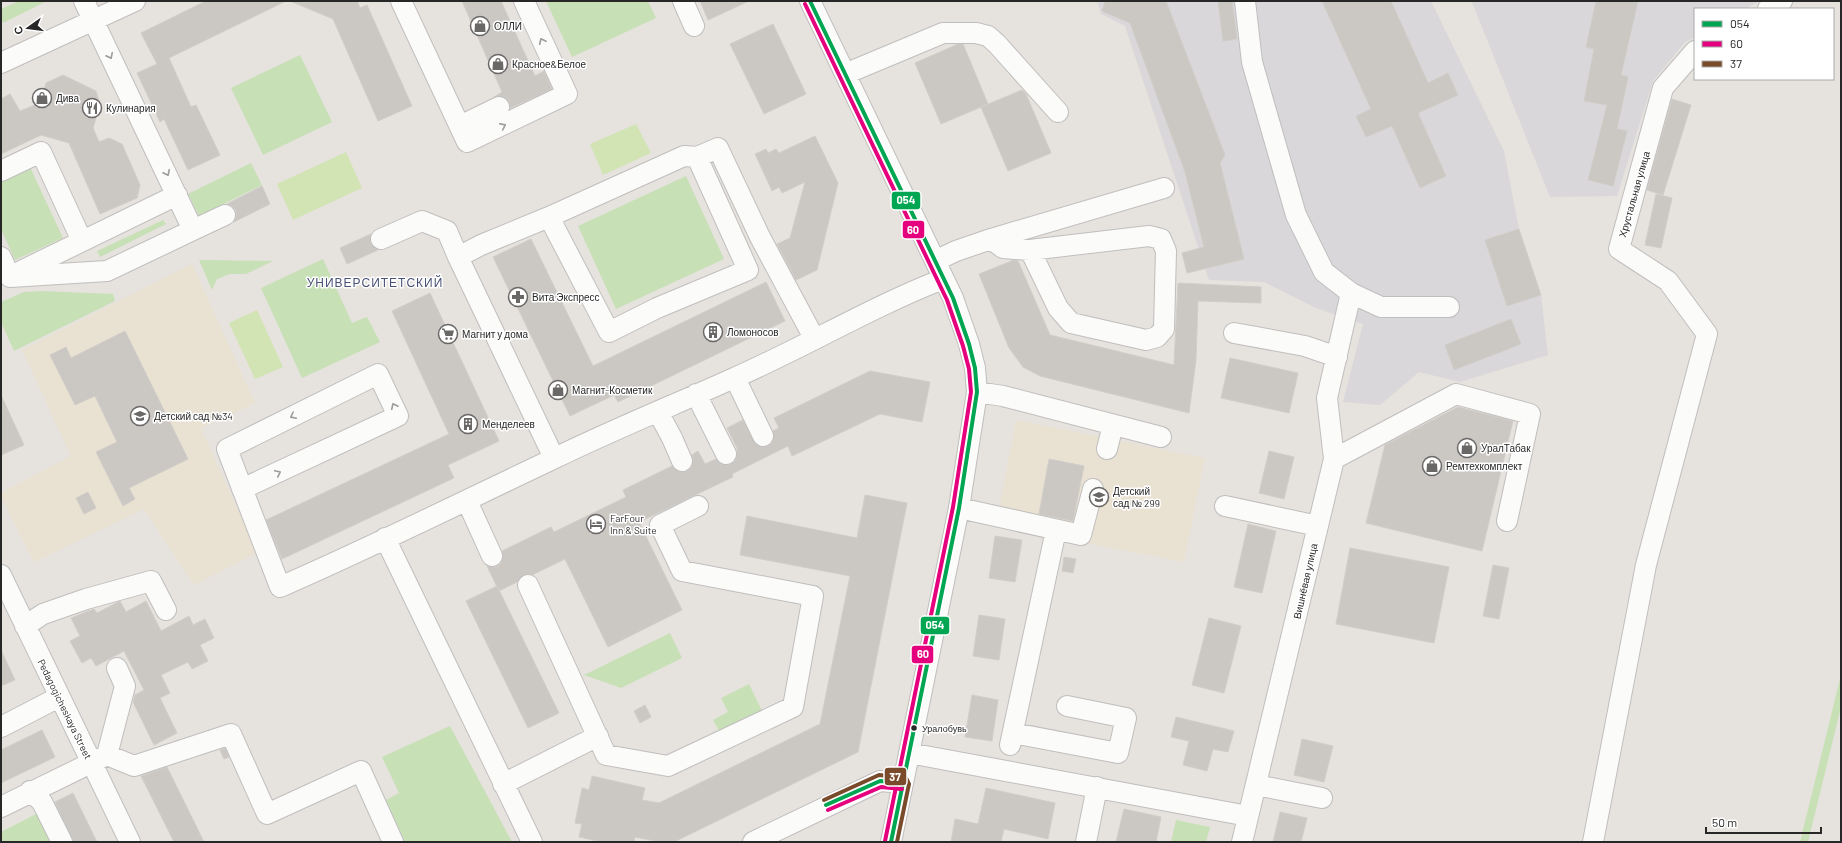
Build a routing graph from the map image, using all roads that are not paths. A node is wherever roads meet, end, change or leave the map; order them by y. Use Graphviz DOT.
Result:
graph roads {
  1 [pos="84,1"];
  2 [pos="135,1"];
  3 [pos="401,1"];
  4 [pos="524,1"];
  5 [pos="683,1"];
  6 [pos="810,1"];
  7 [pos="1245,1"];
  8 [pos="1782,1"];
  9 [pos="1770,8"];
  10 [pos="93,21"];
  11 [pos="694,26"];
  12 [pos="1694,52"];
  13 [pos="1,63"];
  14 [pos="845,74"];
  15 [pos="499,107"];
  16 [pos="1058,112"];
  17 [pos="464,134"];
  18 [pos="697,157"];
  19 [pos="1,171"];
  20 [pos="1164,188"];
  21 [pos="177,195"];
  22 [pos="225,215"];
  23 [pos="549,217"];
  24 [pos="193,230"];
  25 [pos="381,238"];
  26 [pos="990,239"];
  27 [pos="82,241"];
  28 [pos="1030,250"];
  29 [pos="1,257"];
  30 [pos="458,257"];
  31 [pos="935,261"];
  32 [pos="5,279"];
  33 [pos="944,279"];
  34 [pos="1351,293"];
  35 [pos="1449,307"];
  36 [pos="1234,333"];
  37 [pos="814,338"];
  38 [pos="1337,356"];
  39 [pos="735,378"];
  40 [pos="977,392"];
  41 [pos="696,394"];
  42 [pos="658,412"];
  43 [pos="1113,425"];
  44 [pos="763,436"];
  45 [pos="1161,437"];
  46 [pos="1107,449"];
  47 [pos="726,454"];
  48 [pos="554,458"];
  49 [pos="1334,459"];
  50 [pos="682,461"];
  51 [pos="242,489"];
  52 [pos="1093,489"];
  53 [pos="467,501"];
  54 [pos="698,506"];
  55 [pos="1224,506"];
  56 [pos="959,508"];
  57 [pos="1507,521"];
  58 [pos="1318,526"];
  59 [pos="1056,530"];
  60 [pos="385,538"];
  61 [pos="492,556"];
  62 [pos="1,575"];
  63 [pos="528,585"];
  64 [pos="166,610"];
  65 [pos="25,626"];
  66 [pos="117,668"];
  67 [pos="59,697"];
  68 [pos="1067,706"];
  69 [pos="1,727"];
  70 [pos="598,736"];
  71 [pos="909,753"];
  72 [pos="100,759"];
  73 [pos="903,783"];
  74 [pos="503,784"];
  75 [pos="1256,785"];
  76 [pos="1097,787"];
  77 [pos="30,791"];
  78 [pos="1322,798"];
  79 [pos="1,807"];
  80 [pos="1248,816"];
  81 [pos="779,836"];
  82 [pos="62,842"];
  83 [pos="130,842"];
  84 [pos="393,842"];
  85 [pos="532,842"];
  86 [pos="753,842"];
  87 [pos="891,842"];
  88 [pos="1086,842"];
  89 [pos="1242,842"];
  90 [pos="1593,842"];
  1 -- 10 [label="street"];
  2 -- 10 [label="street"];
  3 -- 17 [label="street"];
  17 -- 4 [label="street, one-way"];
  5 -- 11 [label="street"];
  6 -- 14 [label="street"];
  7 -- 34 [label="street"];
  8 -- 9 [label="street"];
  10 -- 13 [label="street"];
  10 -- 21 [label="street, one-way"];
  12 -- 90 [label="street, Хрустальная улица"];
  14 -- 16 [label="street"];
  14 -- 31 [label="street"];
  15 -- 17 [label="street"];
  18 -- 23 [label="street"];
  18 -- 23 [label="street"];
  18 -- 37 [label="street"];
  19 -- 27 [label="street"];
  20 -- 26 [label="street"];
  21 -- 24 [label="street"];
  21 -- 27 [label="street"];
  22 -- 24 [label="street"];
  23 -- 30 [label="street"];
  24 -- 32 [label="street"];
  25 -- 30 [label="street"];
  26 -- 28 [label="street"];
  26 -- 31 [label="street"];
  27 -- 32 [label="street"];
  28 -- 28 [label="street"];
  29 -- 32 [label="street"];
  30 -- 48 [label="street"];
  31 -- 33 [label="street"];
  33 -- 37 [label="street"];
  33 -- 40 [label="street"];
  34 -- 35 [label="street"];
  34 -- 38 [label="street, Вишнёвая улица"];
  36 -- 38 [label="street"];
  37 -- 39 [label="street"];
  38 -- 49 [label="street, Вишнёвая улица"];
  39 -- 41 [label="street"];
  39 -- 44 [label="street"];
  40 -- 43 [label="street"];
  40 -- 56 [label="street"];
  41 -- 42 [label="street"];
  41 -- 47 [label="street"];
  42 -- 48 [label="street"];
  42 -- 50 [label="street"];
  43 -- 45 [label="street"];
  43 -- 46 [label="street"];
  48 -- 53 [label="street"];
  49 -- 57 [label="street"];
  49 -- 58 [label="street, Вишнёвая улица"];
  51 -- 51 [label="street, one-way"];
  51 -- 60 [label="street"];
  52 -- 59 [label="street"];
  53 -- 60 [label="street"];
  53 -- 61 [label="street"];
  54 -- 70 [label="street"];
  55 -- 58 [label="street"];
  56 -- 59 [label="street"];
  56 -- 71 [label="street"];
  58 -- 75 [label="street, Вишнёвая улица"];
  59 -- 68 [label="street"];
  60 -- 74 [label="street"];
  62 -- 65 [label="street, Pedagogicheskaya Street"];
  63 -- 70 [label="street"];
  64 -- 65 [label="street"];
  65 -- 67 [label="street, Pedagogicheskaya Street"];
  66 -- 72 [label="street"];
  67 -- 69 [label="street"];
  67 -- 72 [label="street, Pedagogicheskaya Street"];
  70 -- 74 [label="street"];
  71 -- 73 [label="street"];
  71 -- 76 [label="street"];
  72 -- 77 [label="street"];
  72 -- 83 [label="street, Pedagogicheskaya Street"];
  72 -- 84 [label="street"];
  73 -- 81 [label="street"];
  73 -- 87 [label="street"];
  74 -- 85 [label="street"];
  75 -- 78 [label="street"];
  75 -- 80 [label="street, Вишнёвая улица"];
  76 -- 80 [label="street"];
  76 -- 88 [label="street"];
  77 -- 79 [label="street"];
  77 -- 82 [label="street"];
  80 -- 89 [label="street, Вишнёвая улица"];
  81 -- 86 [label="street"];
}
